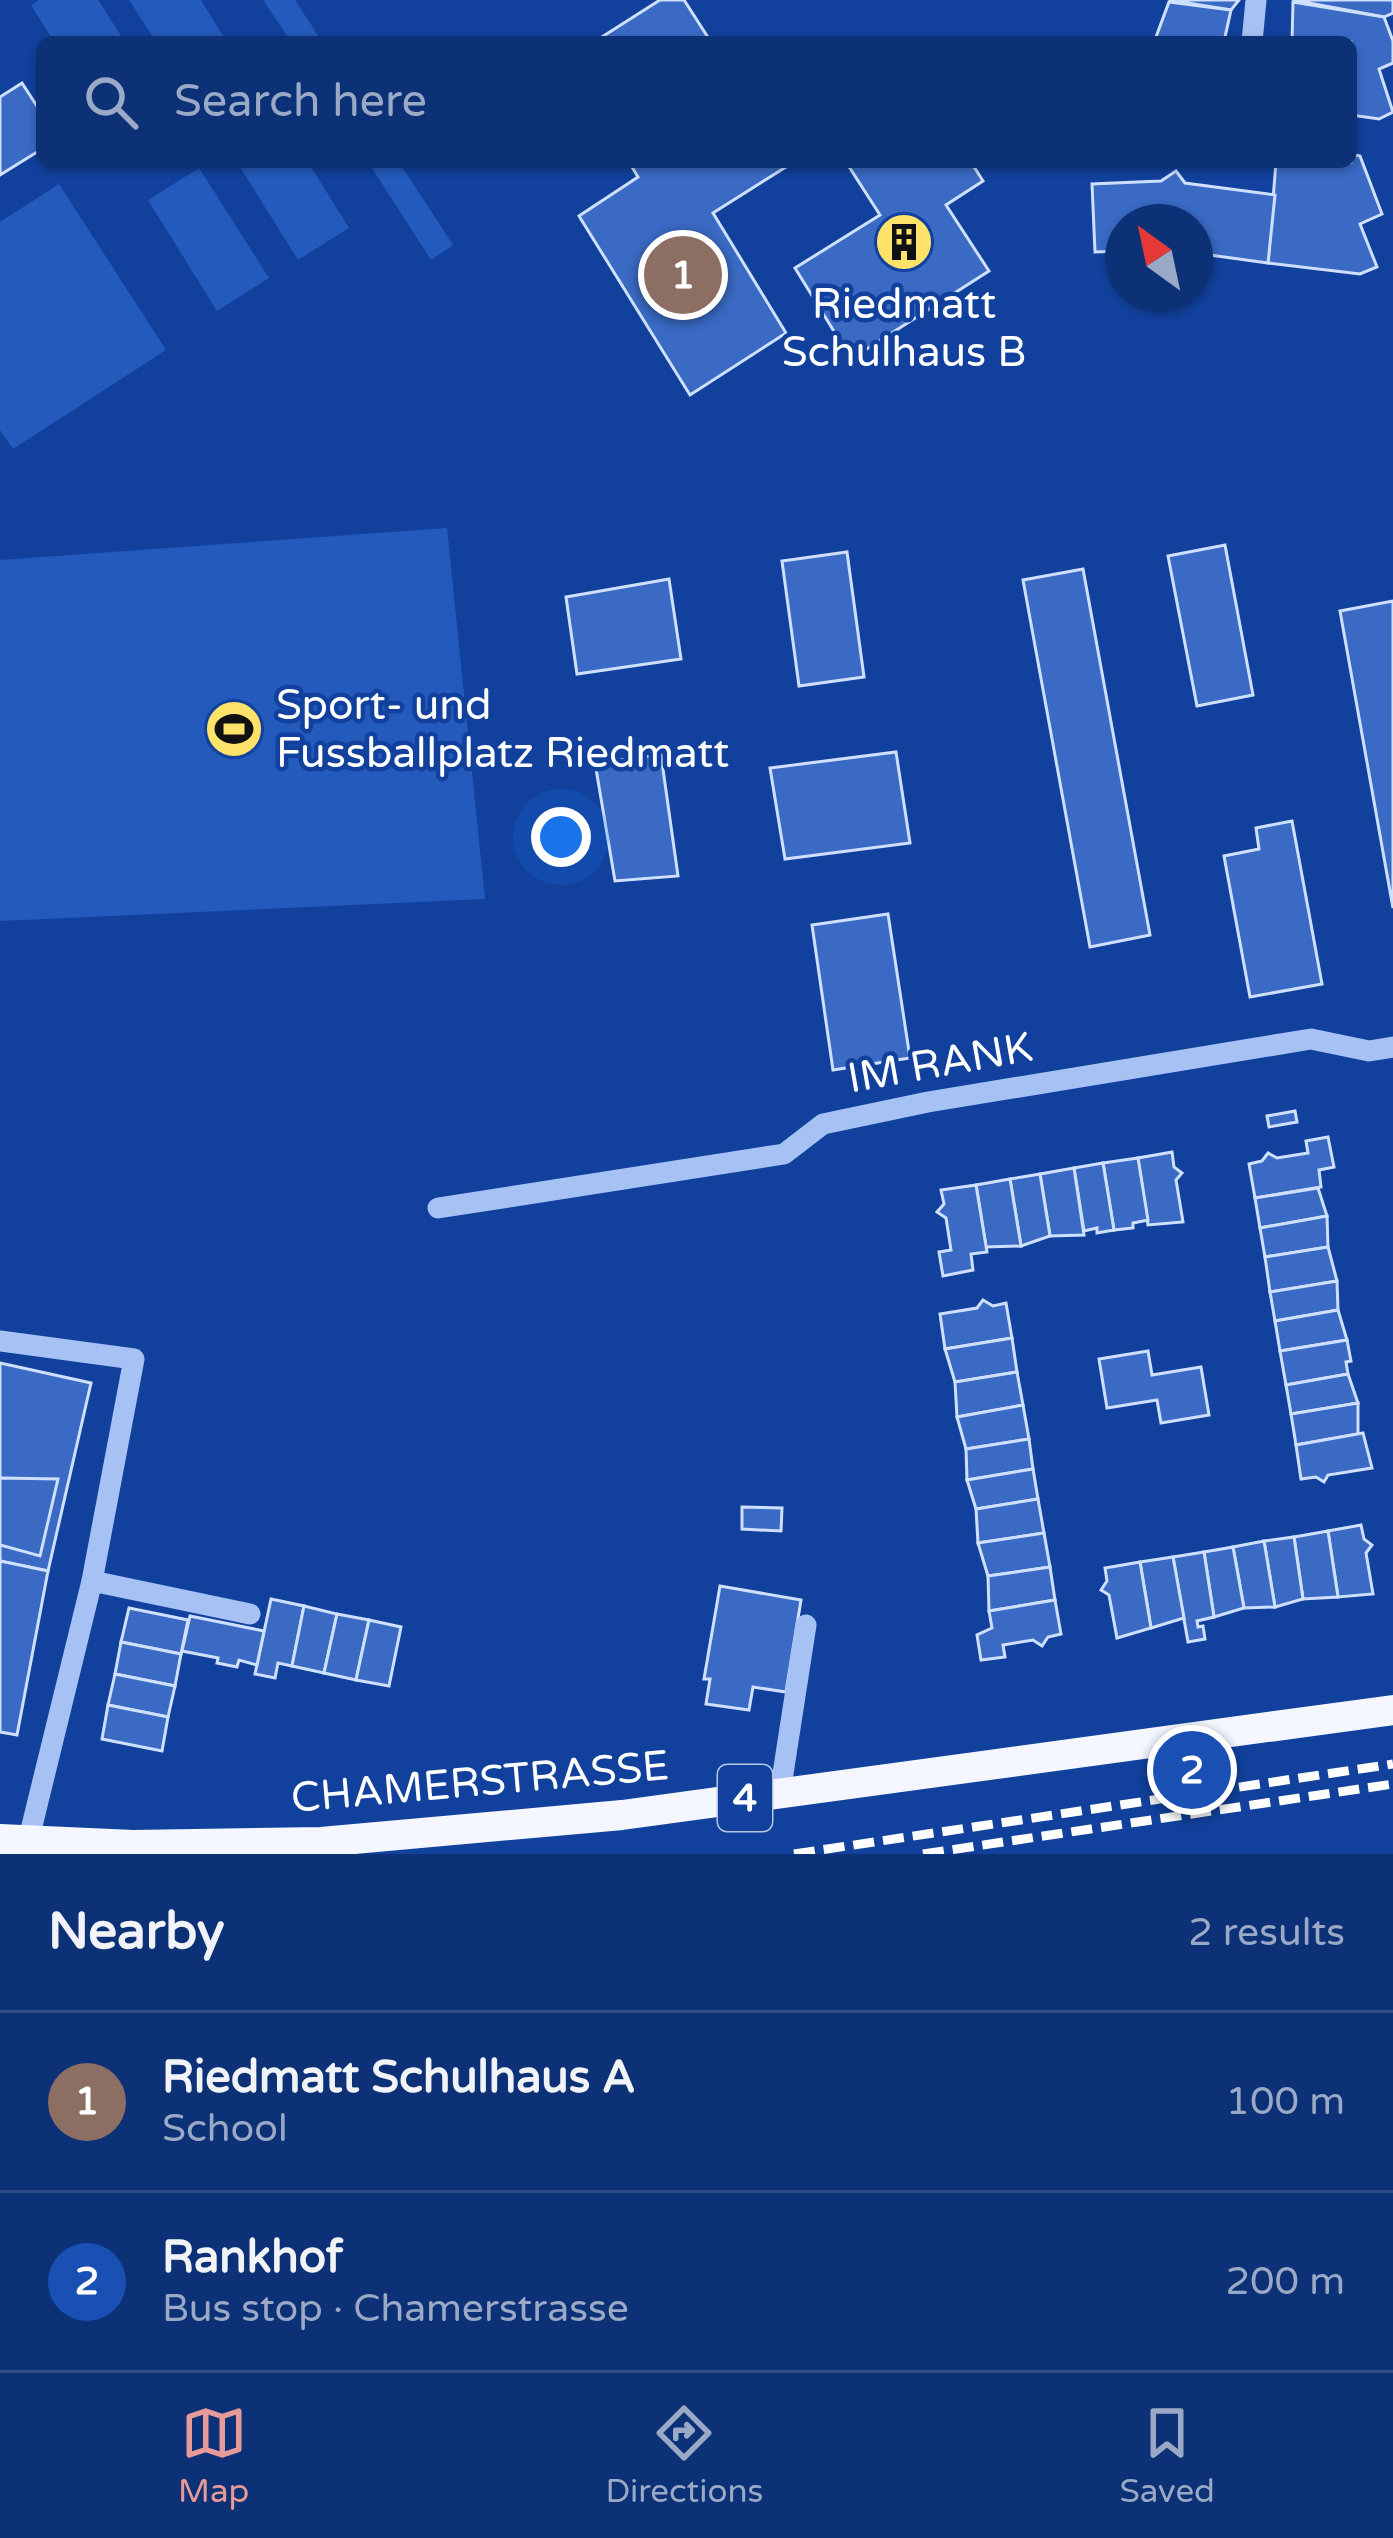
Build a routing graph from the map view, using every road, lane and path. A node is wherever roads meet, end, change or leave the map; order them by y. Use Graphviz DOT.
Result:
graph roads {
  1 [pos="1256,0"];
  2 [pos="1253,36"];
  3 [pos="1393,1047"];
  4 [pos="438,1208"];
  5 [pos="0,1341"];
  6 [pos="92,1581"];
  7 [pos="250,1614"];
  8 [pos="806,1625"];
  9 [pos="1393,1710"];
  10 [pos="780,1793"];
  11 [pos="14,1840"];
  12 [pos="129,1850"];
  1 -- 2 [label="street"];
  3 -- 4 [label="street, IM RANK"];
  5 -- 6 [label="street"];
  6 -- 7 [label="street"];
  6 -- 11 [label="street"];
  8 -- 10 [label="street"];
  9 -- 10 [label="main road, CHAMERSTRASSE / 4"];
  10 -- 12 [label="main road, CHAMERSTRASSE / 4"];
  11 -- 12 [label="main road, CHAMERSTRASSE / 4"];
}
